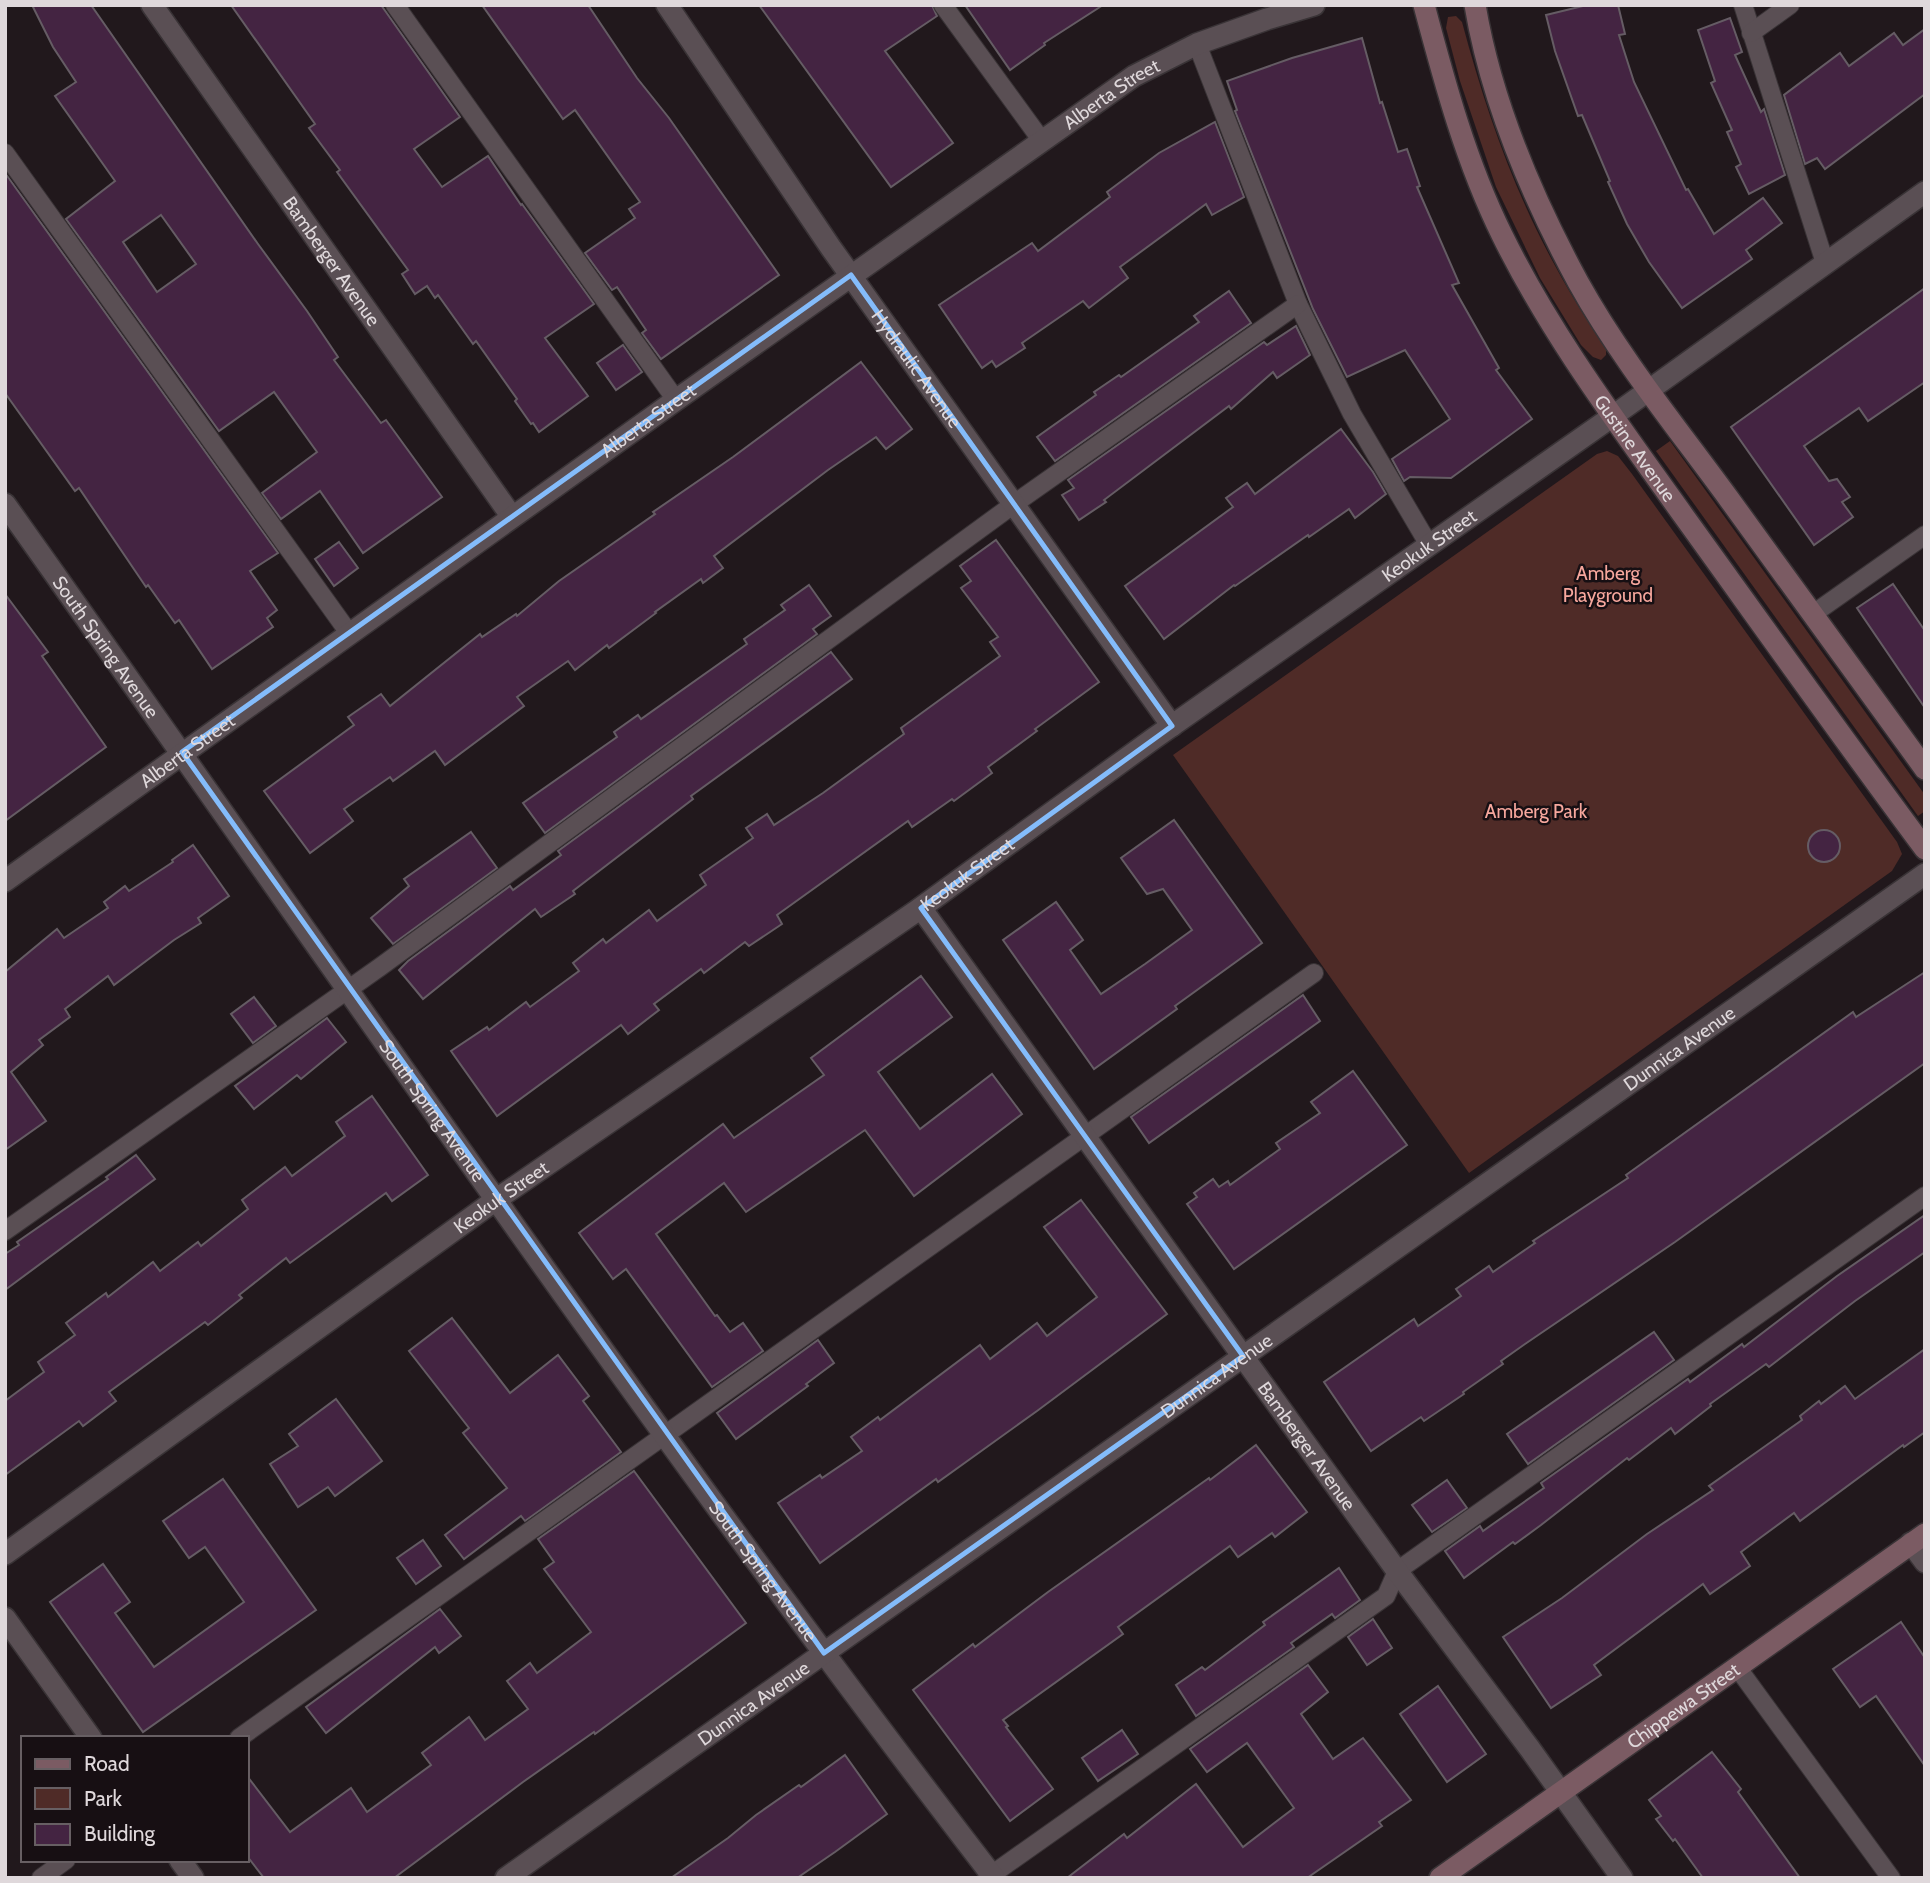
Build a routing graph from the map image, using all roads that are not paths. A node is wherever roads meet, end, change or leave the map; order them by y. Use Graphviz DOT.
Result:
graph roads {
  1 [pos="152,5"];
  2 [pos="395,5"];
  3 [pos="667,5"];
  4 [pos="943,5"];
  5 [pos="1314,5"];
  6 [pos="1424,5"];
  7 [pos="1475,5"];
  8 [pos="1743,5"];
  9 [pos="1790,5"];
  10 [pos="1751,33"];
  11 [pos="1196,44"];
  12 [pos="1042,141"];
  13 [pos="5,153"];
  14 [pos="1925,192"];
  15 [pos="1825,263"];
  16 [pos="851,275"];
  17 [pos="1298,304"];
  18 [pos="1650,390"];
  19 [pos="676,400"];
  20 [pos="1613,416"];
  21 [pos="5,504"];
  22 [pos="1014,504"];
  23 [pos="512,517"];
  24 [pos="1925,535"];
  25 [pos="1429,545"];
  26 [pos="1813,614"];
  27 [pos="349,633"];
  28 [pos="1172,726"];
  29 [pos="182,752"];
  30 [pos="1925,769"];
  31 [pos="1925,849"];
  32 [pos="1925,874"];
  33 [pos="6,878"];
  34 [pos="921,908"];
  35 [pos="1314,973"];
  36 [pos="348,990"];
  37 [pos="1086,1136"];
  38 [pos="1925,1196"];
  39 [pos="497,1199"];
  40 [pos="5,1231"];
  41 [pos="1243,1356"];
  42 [pos="666,1435"];
  43 [pos="1918,1539"];
  44 [pos="5,1554"];
  45 [pos="1925,1562"];
  46 [pos="1397,1571"];
  47 [pos="5,1618"];
  48 [pos="824,1653"];
  49 [pos="1737,1667"];
  50 [pos="90,1736"];
  51 [pos="242,1736"];
  52 [pos="1561,1791"];
  53 [pos="63,1862"];
  54 [pos="181,1862"];
  55 [pos="991,1877"];
  56 [pos="41,1878"];
  57 [pos="193,1878"];
  58 [pos="506,1878"];
  59 [pos="1440,1878"];
  60 [pos="1622,1878"];
  61 [pos="1891,1878"];
  1 -- 23 [label="street, Bamberger Avenue"];
  2 -- 19 [label="lane"];
  3 -- 16 [label="street, Hydraulic Avenue"];
  4 -- 12 [label="lane"];
  5 -- 11 [label="street, Alberta Street"];
  6 -- 20 [label="street, Gustine Avenue"];
  7 -- 18 [label="street"];
  8 -- 10 [label="lane"];
  9 -- 10 [label="lane"];
  10 -- 15 [label="lane"];
  11 -- 12 [label="street, Alberta Street"];
  11 -- 17 [label="lane"];
  12 -- 16 [label="street, Alberta Street"];
  13 -- 27 [label="lane"];
  14 -- 15 [label="street, Keokuk Street"];
  15 -- 18 [label="street, Keokuk Street"];
  16 -- 19 [label="street, Alberta Street"];
  16 -- 22 [label="street, Hydraulic Avenue"];
  17 -- 22 [label="lane"];
  17 -- 25 [label="lane"];
  18 -- 20 [label="street, Keokuk Street"];
  18 -- 26 [label="street"];
  19 -- 23 [label="street, Alberta Street"];
  20 -- 25 [label="street, Keokuk Street"];
  20 -- 31 [label="street, Gustine Avenue"];
  21 -- 29 [label="street, South Spring Avenue"];
  22 -- 28 [label="street, Hydraulic Avenue"];
  22 -- 36 [label="lane"];
  23 -- 27 [label="street, Alberta Street"];
  24 -- 26 [label="lane"];
  25 -- 28 [label="street, Keokuk Street"];
  26 -- 30 [label="street"];
  27 -- 29 [label="street, Alberta Street"];
  28 -- 34 [label="street, Keokuk Street"];
  29 -- 33 [label="street, Alberta Street"];
  29 -- 36 [label="street, South Spring Avenue"];
  32 -- 41 [label="street, Dunnica Avenue"];
  34 -- 37 [label="street, Bamberger Avenue"];
  34 -- 39 [label="street, Keokuk Street"];
  35 -- 37 [label="lane"];
  36 -- 39 [label="street, South Spring Avenue"];
  36 -- 40 [label="lane"];
  37 -- 41 [label="street, Bamberger Avenue"];
  37 -- 42 [label="lane"];
  38 -- 46 [label="lane"];
  39 -- 42 [label="street, South Spring Avenue"];
  39 -- 44 [label="street, Keokuk Street"];
  41 -- 46 [label="street, Bamberger Avenue"];
  41 -- 48 [label="street, Dunnica Avenue"];
  42 -- 48 [label="street, South Spring Avenue"];
  42 -- 51 [label="lane"];
  43 -- 45 [label="street"];
  43 -- 49 [label="street, Chippewa Street"];
  46 -- 52 [label="street, Bamberger Avenue"];
  46 -- 55 [label="lane"];
  47 -- 50 [label="street"];
  48 -- 55 [label="street, South Spring Avenue"];
  48 -- 58 [label="street, Dunnica Avenue"];
  49 -- 52 [label="street, Chippewa Street"];
  49 -- 61 [label="lane"];
  52 -- 59 [label="street, Chippewa Street"];
  52 -- 60 [label="street, Bamberger Avenue"];
  53 -- 56 [label="lane"];
  54 -- 57 [label="street"];
}
